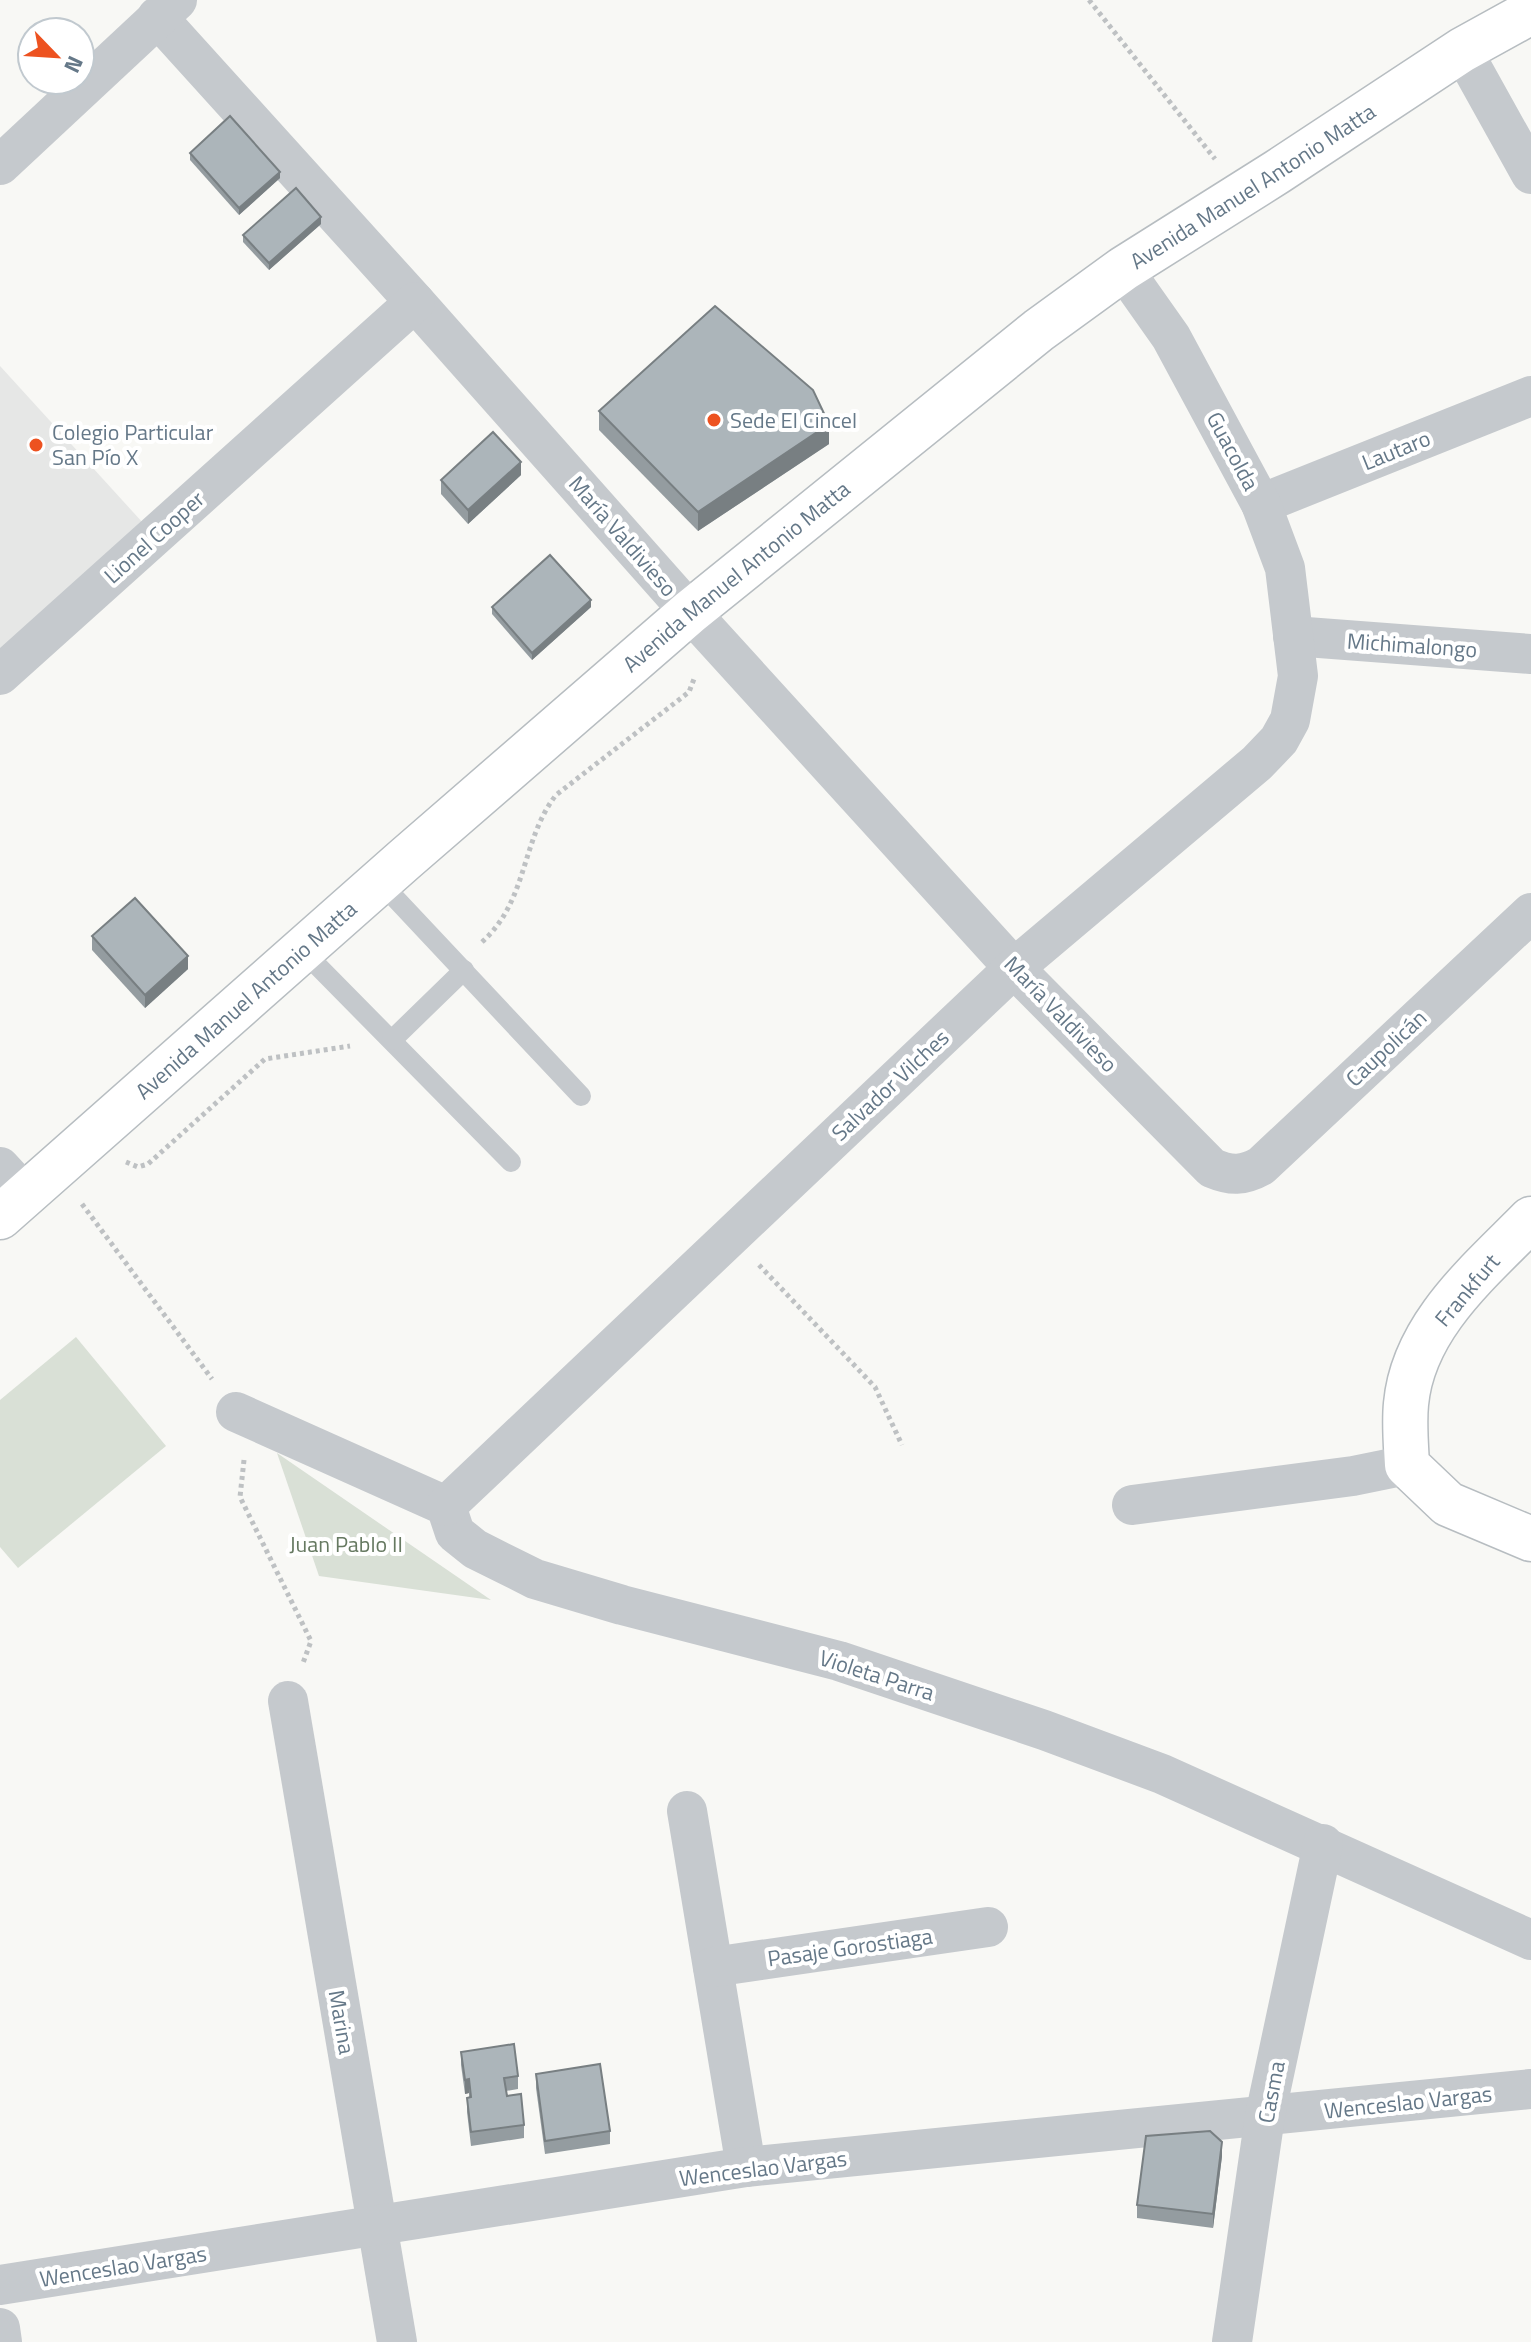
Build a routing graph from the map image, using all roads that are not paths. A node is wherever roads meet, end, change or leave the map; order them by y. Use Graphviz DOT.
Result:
graph roads {
  1 [pos="167,9"];
  2 [pos="1531,12"];
  3 [pos="1462,50"];
  4 [pos="0,165"];
  5 [pos="1531,174"];
  6 [pos="1123,269"];
  7 [pos="415,302"];
  8 [pos="1531,396"];
  9 [pos="1261,504"];
  10 [pos="690,612"];
  11 [pos="1294,644"];
  12 [pos="1531,654"];
  13 [pos="0,675"];
  14 [pos="380,882"];
  15 [pos="1531,913"];
  16 [pos="302,950"];
  17 [pos="1014,968"];
  18 [pos="464,970"];
  19 [pos="392,1040"];
  20 [pos="581,1096"];
  21 [pos="511,1162"];
  22 [pos="1236,1175"];
  23 [pos="20,1186"];
  24 [pos="1531,1219"];
  25 [pos="236,1412"];
  26 [pos="1407,1465"];
  27 [pos="1132,1505"];
  28 [pos="446,1506"];
  29 [pos="1531,1539"];
  30 [pos="288,1701"];
  31 [pos="687,1811"];
  32 [pos="1323,1844"];
  33 [pos="988,1927"];
  34 [pos="1531,1940"];
  35 [pos="713,1967"];
  36 [pos="1531,2089"];
  37 [pos="1265,2116"];
  38 [pos="746,2167"];
  39 [pos="377,2226"];
  40 [pos="0,2285"];
  41 [pos="0,2328"];
  42 [pos="2,2342"];
  43 [pos="397,2342"];
  44 [pos="1232,2342"];
  1 -- 4 [label="street"];
  1 -- 7 [label="street, María Valdivieso"];
  2 -- 3 [label="main road, Avenida Manuel Antonio Matta"];
  3 -- 5 [label="street"];
  3 -- 6 [label="main road, Avenida Manuel Antonio Matta"];
  6 -- 9 [label="street, Guacolda"];
  6 -- 10 [label="main road, Avenida Manuel Antonio Matta"];
  7 -- 10 [label="street, María Valdivieso"];
  7 -- 13 [label="street, Lionel Cooper"];
  8 -- 9 [label="street, Lautaro"];
  9 -- 11 [label="street, Guacolda"];
  10 -- 14 [label="main road, Avenida Manuel Antonio Matta"];
  10 -- 17 [label="street, María Valdivieso"];
  11 -- 12 [label="street, Michimalongo"];
  11 -- 17 [label="street, Salvador Vilches"];
  14 -- 16 [label="main road, Avenida Manuel Antonio Matta"];
  14 -- 18 [label="lane"];
  15 -- 22 [label="street, Caupolicán"];
  16 -- 19 [label="lane"];
  16 -- 23 [label="main road, Avenida Manuel Antonio Matta"];
  17 -- 22 [label="street, María Valdivieso"];
  17 -- 28 [label="street, Salvador Vilches"];
  18 -- 19 [label="lane"];
  18 -- 20 [label="lane"];
  19 -- 21 [label="lane"];
  24 -- 26 [label="main road, Frankfurt"];
  25 -- 28 [label="street"];
  26 -- 27 [label="street"];
  26 -- 29 [label="main road"];
  28 -- 32 [label="street, Violeta Parra"];
  30 -- 39 [label="street, Marina"];
  31 -- 35 [label="street"];
  32 -- 34 [label="street, Violeta Parra"];
  32 -- 37 [label="street, Casma"];
  33 -- 35 [label="street, Pasaje Gorostiaga"];
  35 -- 38 [label="street"];
  36 -- 37 [label="street, Wenceslao Vargas"];
  37 -- 38 [label="street, Wenceslao Vargas"];
  37 -- 44 [label="street, Casma"];
  38 -- 39 [label="street, Wenceslao Vargas"];
  39 -- 40 [label="street, Wenceslao Vargas"];
  39 -- 43 [label="street, Marina"];
  41 -- 42 [label="street"];
}
